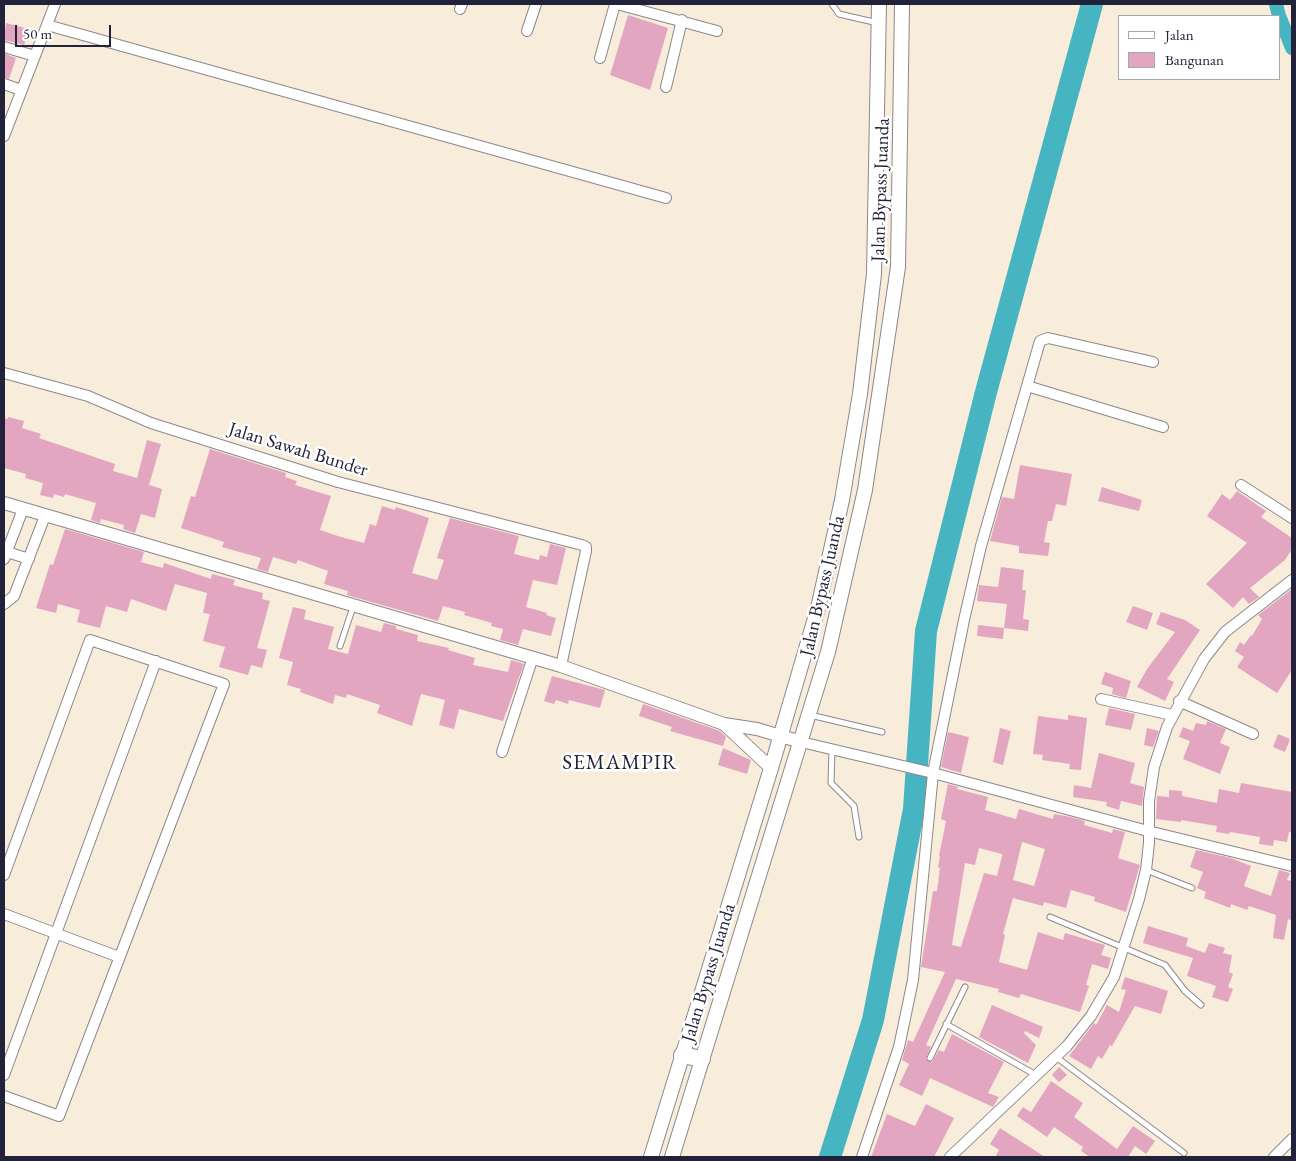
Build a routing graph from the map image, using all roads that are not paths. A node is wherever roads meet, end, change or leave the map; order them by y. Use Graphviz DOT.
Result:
graph roads {
  1 [pos="55,4"];
  2 [pos="536,4"];
  3 [pos="616,4"];
  4 [pos="832,4"];
  5 [pos="879,4"];
  6 [pos="902,4"];
  7 [pos="682,20"];
  8 [pos="879,23"];
  9 [pos="47,25"];
  10 [pos="527,31"];
  11 [pos="717,31"];
  12 [pos="4,47"];
  13 [pos="35,56"];
  14 [pos="600,58"];
  15 [pos="4,84"];
  16 [pos="666,87"];
  17 [pos="21,90"];
  18 [pos="4,136"];
  19 [pos="666,198"];
  20 [pos="1153,362"];
  21 [pos="4,373"];
  22 [pos="1027,386"];
  23 [pos="854,424"];
  24 [pos="874,426"];
  25 [pos="1163,427"];
  26 [pos="1241,485"];
  27 [pos="4,503"];
  28 [pos="24,509"];
  29 [pos="45,516"];
  30 [pos="1292,518"];
  31 [pos="5,555"];
  32 [pos="29,559"];
  33 [pos="1292,580"];
  34 [pos="4,604"];
  35 [pos="354,604"];
  36 [pos="340,646"];
  37 [pos="533,657"];
  38 [pos="156,661"];
  39 [pos="561,666"];
  40 [pos="1100,699"];
  41 [pos="1179,701"];
  42 [pos="808,715"];
  43 [pos="1172,715"];
  44 [pos="724,724"];
  45 [pos="882,732"];
  46 [pos="780,734"];
  47 [pos="1253,734"];
  48 [pos="801,742"];
  49 [pos="832,750"];
  50 [pos="502,752"];
  51 [pos="771,768"];
  52 [pos="929,773"];
  53 [pos="1148,831"];
  54 [pos="859,837"];
  55 [pos="1292,866"];
  56 [pos="1146,870"];
  57 [pos="4,875"];
  58 [pos="1192,888"];
  59 [pos="4,914"];
  60 [pos="1050,917"];
  61 [pos="54,933"];
  62 [pos="1123,946"];
  63 [pos="119,957"];
  64 [pos="965,987"];
  65 [pos="1201,1005"];
  66 [pos="946,1024"];
  67 [pos="682,1054"];
  68 [pos="1056,1057"];
  69 [pos="930,1058"];
  70 [pos="702,1059"];
  71 [pos="4,1075"];
  72 [pos="1036,1075"];
  73 [pos="4,1096"];
  74 [pos="1292,1139"];
  75 [pos="1184,1153"];
  76 [pos="650,1157"];
  77 [pos="672,1157"];
  78 [pos="862,1157"];
  79 [pos="950,1157"];
  80 [pos="1274,1157"];
  1 -- 9 [label="street"];
  2 -- 10 [label="street"];
  3 -- 7 [label="street"];
  3 -- 14 [label="street"];
  4 -- 8 [label="lane"];
  5 -- 8 [label="main road, Jalan Bypass Juanda"];
  6 -- 24 [label="main road, Jalan Bypass Juanda"];
  7 -- 11 [label="street"];
  7 -- 16 [label="street"];
  8 -- 23 [label="main road, Jalan Bypass Juanda"];
  9 -- 13 [label="street"];
  9 -- 19 [label="street"];
  12 -- 13 [label="street"];
  13 -- 17 [label="street"];
  15 -- 17 [label="street"];
  17 -- 18 [label="street"];
  20 -- 22 [label="street"];
  21 -- 39 [label="street, Jalan Sawah Bunder"];
  22 -- 25 [label="street"];
  22 -- 52 [label="street"];
  23 -- 24 [label="main road"];
  23 -- 46 [label="main road, Jalan Bypass Juanda"];
  24 -- 42 [label="main road, Jalan Bypass Juanda"];
  26 -- 30 [label="street"];
  27 -- 28 [label="street"];
  28 -- 29 [label="street"];
  28 -- 31 [label="street"];
  29 -- 32 [label="street"];
  29 -- 35 [label="street"];
  31 -- 32 [label="street"];
  32 -- 34 [label="street"];
  33 -- 41 [label="street"];
  35 -- 36 [label="lane"];
  35 -- 37 [label="street"];
  37 -- 39 [label="street"];
  37 -- 50 [label="street"];
  38 -- 57 [label="street"];
  38 -- 61 [label="street"];
  38 -- 63 [label="street"];
  39 -- 44 [label="street"];
  40 -- 43 [label="street"];
  41 -- 43 [label="street"];
  41 -- 47 [label="street"];
  42 -- 45 [label="lane"];
  42 -- 48 [label="main road, Jalan Bypass Juanda"];
  43 -- 53 [label="street"];
  44 -- 46 [label="street"];
  44 -- 51 [label="street"];
  46 -- 48 [label="street"];
  46 -- 51 [label="main road, Jalan Bypass Juanda"];
  48 -- 49 [label="street"];
  48 -- 70 [label="main road, Jalan Bypass Juanda"];
  49 -- 52 [label="street"];
  49 -- 54 [label="lane"];
  51 -- 67 [label="main road, Jalan Bypass Juanda"];
  52 -- 53 [label="street"];
  52 -- 78 [label="street"];
  53 -- 55 [label="street"];
  53 -- 56 [label="street"];
  56 -- 58 [label="lane"];
  56 -- 62 [label="street"];
  59 -- 61 [label="street"];
  60 -- 62 [label="lane"];
  61 -- 63 [label="street"];
  61 -- 71 [label="street"];
  62 -- 65 [label="lane"];
  62 -- 68 [label="street"];
  63 -- 73 [label="street"];
  64 -- 66 [label="lane"];
  66 -- 69 [label="lane"];
  66 -- 72 [label="lane"];
  67 -- 70 [label="highway"];
  67 -- 76 [label="main road, Jalan Bypass Juanda"];
  68 -- 72 [label="street"];
  68 -- 75 [label="lane"];
  70 -- 77 [label="main road, Jalan Bypass Juanda"];
  72 -- 79 [label="street"];
  74 -- 80 [label="street"];
}
